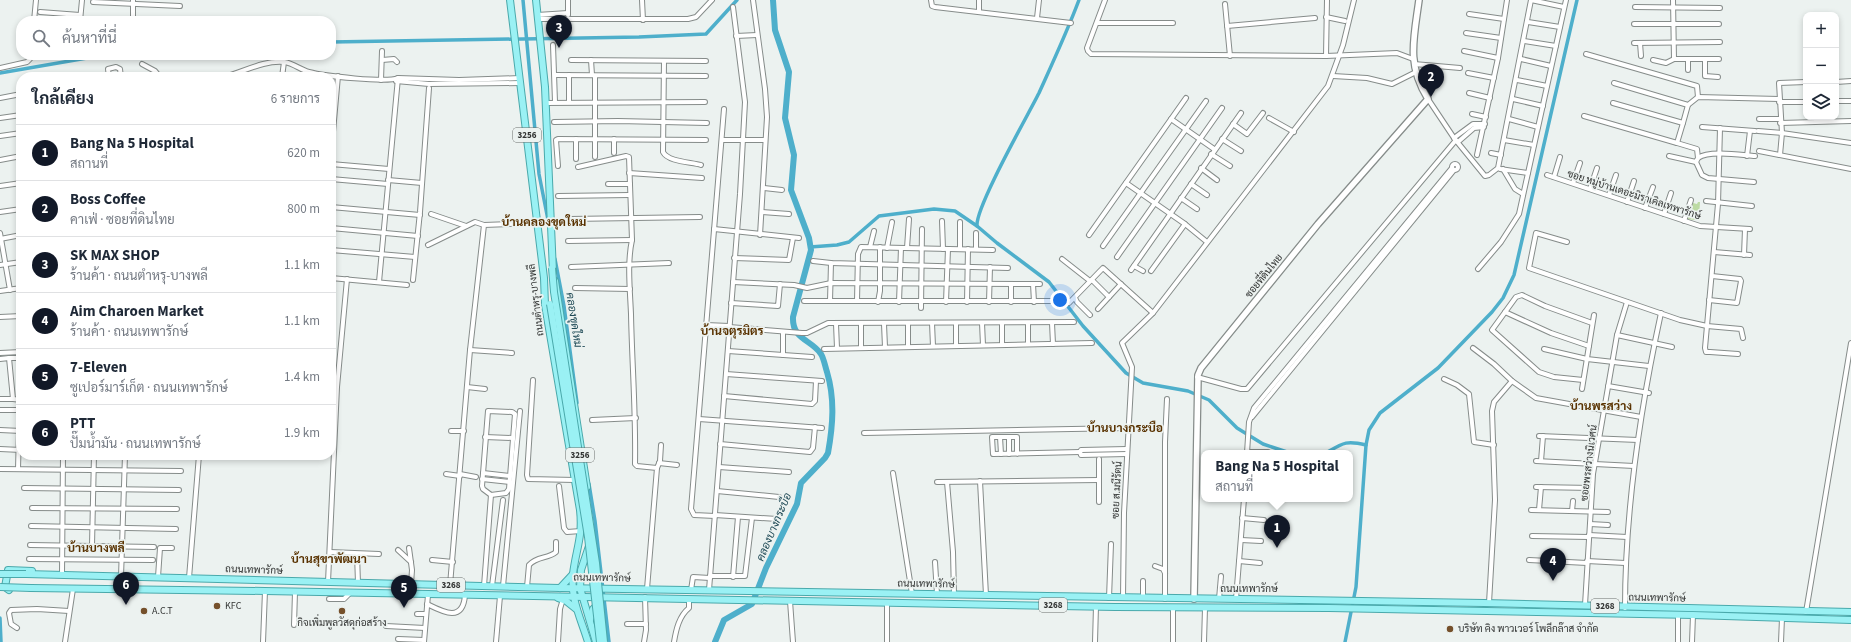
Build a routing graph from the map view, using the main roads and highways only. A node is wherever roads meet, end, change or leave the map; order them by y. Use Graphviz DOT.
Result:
graph roads {
  1 [pos="510,0"];
  2 [pos="536,0"];
  3 [pos="552,268"];
  4 [pos="547,305"];
  5 [pos="0,574"];
  6 [pos="573,574"];
  7 [pos="41,575"];
  8 [pos="580,577"];
  9 [pos="241,580"];
  10 [pos="258,580"];
  11 [pos="0,587"];
  12 [pos="560,588"];
  13 [pos="576,588"];
  14 [pos="587,588"];
  15 [pos="46,589"];
  16 [pos="240,590"];
  17 [pos="265,591"];
  18 [pos="550,596"];
  19 [pos="574,597"];
  20 [pos="584,597"];
  21 [pos="613,597"];
  22 [pos="576,609"];
  23 [pos="1851,612"];
  24 [pos="1851,620"];
  25 [pos="590,626"];
  26 [pos="586,642"];
  27 [pos="596,642"];
  28 [pos="600,642"];
  29 [pos="604,642"];
  1 -- 4 [label="main road, ถนนตำหรุ-บางพลี / 3256"];
  2 -- 3 [label="main road, ถนนตำหรุ-บางพลี / 3256"];
  3 -- 8 [label="main road, ถนนตำหรุ-บางพลี / 3256, bridge"];
  3 -- 29 [label="main road, 3256, bridge"];
  4 -- 6 [label="main road, ถนนตำหรุ-บางพลี / 3256"];
  4 -- 28 [label="main road, 3256, bridge"];
  5 -- 7 [label="main road, ถนนเทพารักษ์ / 3268, bridge"];
  6 -- 12 [label="main road"];
  6 -- 13 [label="main road, ถนนตำหรุ-บางพลี / 3256"];
  7 -- 9 [label="main road, ถนนเทพารักษ์ / 3268"];
  7 -- 15 [label="main road"];
  8 -- 13 [label="main road, ถนนตำหรุ-บางพลี / 3256"];
  8 -- 14 [label="main road"];
  9 -- 10 [label="main road, ถนนเทพารักษ์ / 3268"];
  9 -- 16 [label="main road"];
  10 -- 12 [label="main road, ถนนเทพารักษ์ / 3268"];
  10 -- 17 [label="main road"];
  11 -- 15 [label="main road, ถนนเทพารักษ์ / 3268, bridge"];
  12 -- 13 [label="main road, ถนนเทพารักษ์ / 3268"];
  13 -- 14 [label="main road, ถนนเทพารักษ์ / 3268"];
  13 -- 19 [label="main road, ถนนตำหรุ-บางพลี / 3256"];
  13 -- 20 [label="main road, ถนนตำหรุ-บางพลี / 3256"];
  14 -- 23 [label="main road, ถนนเทพารักษ์ / 3268, bridge"];
  15 -- 16 [label="main road, ถนนเทพารักษ์ / 3268"];
  16 -- 17 [label="main road, ถนนเทพารักษ์ / 3268"];
  17 -- 18 [label="main road, ถนนเทพารักษ์ / 3268"];
  18 -- 19 [label="main road, ถนนเทพารักษ์ / 3268"];
  18 -- 22 [label="main road"];
  19 -- 20 [label="main road, ถนนเทพารักษ์ / 3268"];
  19 -- 22 [label="main road, 3256"];
  20 -- 21 [label="main road, ถนนเทพารักษ์ / 3268, bridge"];
  20 -- 25 [label="main road, 3256"];
  21 -- 24 [label="main road, ถนนเทพารักษ์ / 3268"];
  21 -- 25 [label="main road"];
  22 -- 26 [label="main road, 3256"];
  25 -- 27 [label="main road, 3256"];
}
